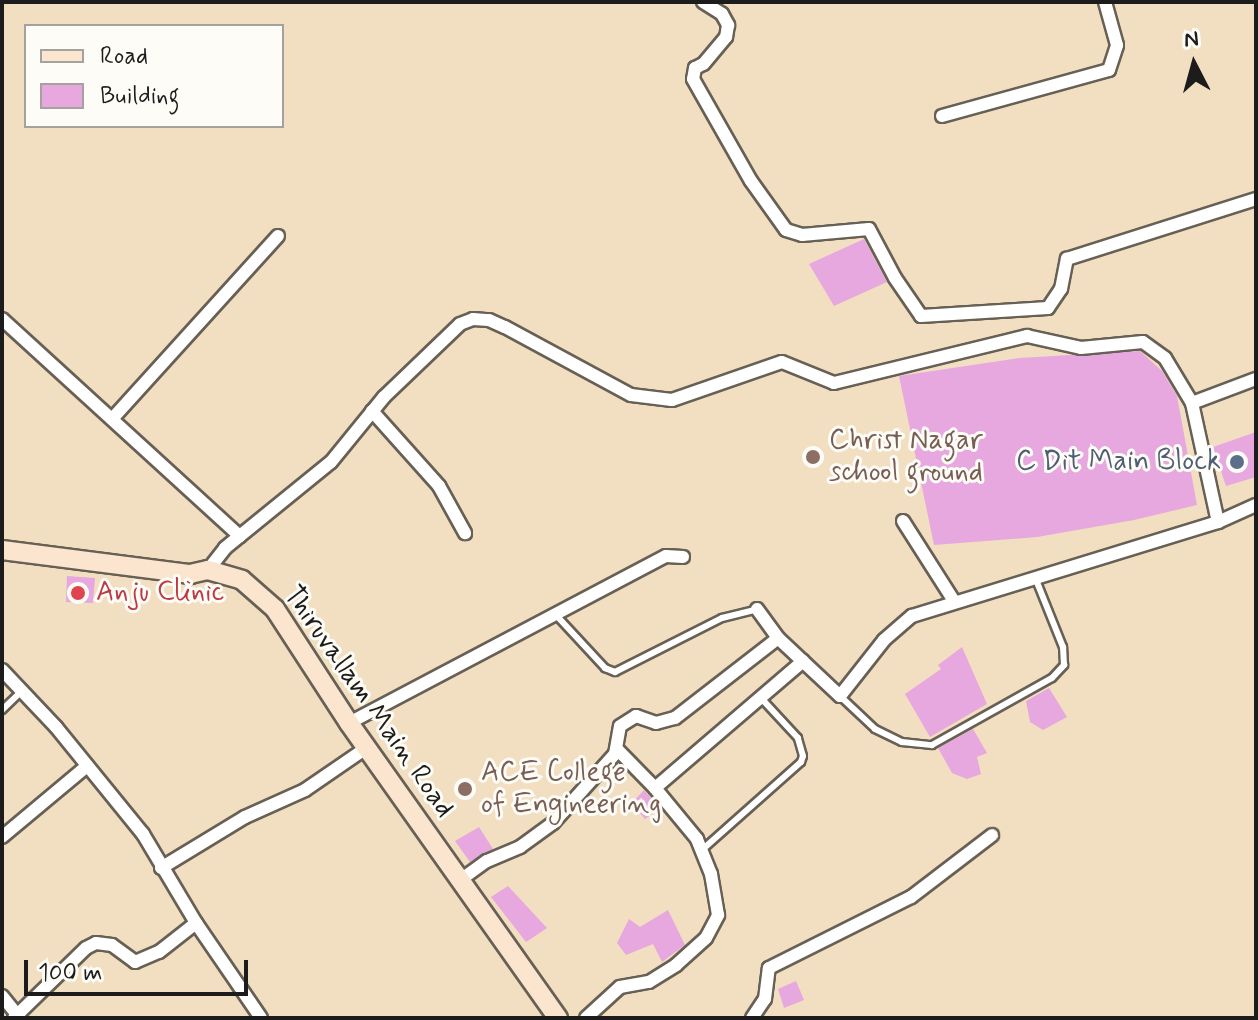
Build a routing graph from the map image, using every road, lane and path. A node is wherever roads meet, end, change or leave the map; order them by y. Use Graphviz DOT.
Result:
graph roads {
  1 [pos="703,2"];
  2 [pos="1105,2"];
  3 [pos="942,116"];
  4 [pos="1256,199"];
  5 [pos="278,236"];
  6 [pos="2,319"];
  7 [pos="1256,379"];
  8 [pos="1192,403"];
  9 [pos="372,411"];
  10 [pos="112,419"];
  11 [pos="1256,505"];
  12 [pos="903,521"];
  13 [pos="1218,522"];
  14 [pos="465,533"];
  15 [pos="240,536"];
  16 [pos="2,550"];
  17 [pos="683,557"];
  18 [pos="208,570"];
  19 [pos="1036,580"];
  20 [pos="954,601"];
  21 [pos="757,609"];
  22 [pos="555,614"];
  23 [pos="778,638"];
  24 [pos="803,661"];
  25 [pos="2,670"];
  26 [pos="22,691"];
  27 [pos="840,696"];
  28 [pos="761,698"];
  29 [pos="2,710"];
  30 [pos="349,723"];
  31 [pos="366,748"];
  32 [pos="617,749"];
  33 [pos="87,766"];
  34 [pos="655,788"];
  35 [pos="992,835"];
  36 [pos="2,837"];
  37 [pos="703,849"];
  38 [pos="161,868"];
  39 [pos="459,881"];
  40 [pos="196,923"];
  41 [pos="2,996"];
  42 [pos="17,1017"];
  43 [pos="261,1018"];
  44 [pos="558,1018"];
  45 [pos="586,1018"];
  46 [pos="752,1018"];
  1 -- 4 [label="street"];
  2 -- 3 [label="street"];
  5 -- 10 [label="street"];
  6 -- 10 [label="street"];
  7 -- 8 [label="street"];
  8 -- 9 [label="street"];
  8 -- 13 [label="street"];
  9 -- 14 [label="street"];
  9 -- 15 [label="street"];
  10 -- 15 [label="street"];
  11 -- 13 [label="street"];
  12 -- 20 [label="street"];
  13 -- 19 [label="street"];
  15 -- 18 [label="street"];
  16 -- 18 [label="main road, Thiruvallam Main Road"];
  17 -- 22 [label="street"];
  18 -- 30 [label="main road, Thiruvallam Main Road"];
  19 -- 20 [label="street"];
  19 -- 27 [label="lane"];
  20 -- 27 [label="street"];
  21 -- 22 [label="lane"];
  21 -- 23 [label="street"];
  22 -- 30 [label="street"];
  23 -- 24 [label="street"];
  23 -- 32 [label="street"];
  24 -- 27 [label="street"];
  24 -- 28 [label="street"];
  25 -- 26 [label="street"];
  26 -- 29 [label="lane"];
  26 -- 33 [label="street"];
  28 -- 34 [label="street"];
  28 -- 37 [label="lane"];
  30 -- 31 [label="main road, Thiruvallam Main Road"];
  31 -- 38 [label="street"];
  31 -- 39 [label="main road, Thiruvallam Main Road"];
  32 -- 34 [label="street"];
  32 -- 39 [label="street"];
  33 -- 36 [label="street"];
  33 -- 38 [label="street"];
  34 -- 37 [label="street"];
  35 -- 46 [label="street"];
  37 -- 45 [label="street"];
  38 -- 40 [label="street"];
  39 -- 44 [label="main road, Thiruvallam Main Road"];
  40 -- 42 [label="street"];
  40 -- 43 [label="street"];
  41 -- 42 [label="street"];
}
